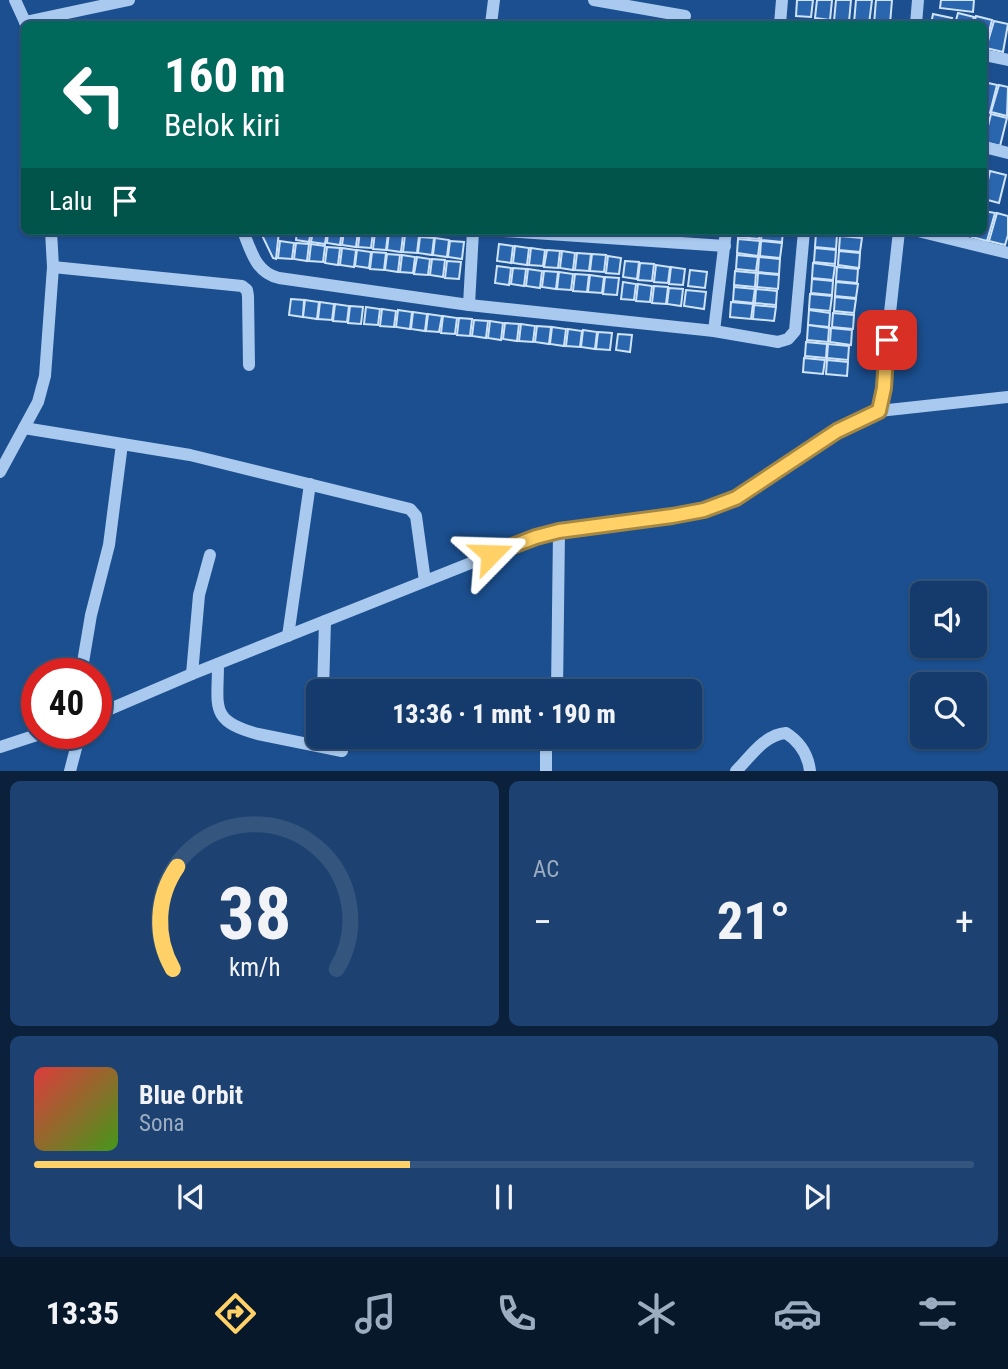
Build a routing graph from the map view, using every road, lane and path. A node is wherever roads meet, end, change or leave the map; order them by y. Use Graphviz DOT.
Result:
graph roads {
  1 [pos="15,0"];
  2 [pos="129,0"];
  3 [pos="494,0"];
  4 [pos="594,0"];
  5 [pos="782,0"];
  6 [pos="918,0"];
  7 [pos="685,16"];
  8 [pos="25,21"];
  9 [pos="35,21"];
  10 [pos="491,21"];
  11 [pos="780,21"];
  12 [pos="916,21"];
  13 [pos="987,56"];
  14 [pos="1008,60"];
  15 [pos="987,148"];
  16 [pos="1008,153"];
  17 [pos="51,235"];
  18 [pos="245,235"];
  19 [pos="473,235"];
  20 [pos="563,235"];
  21 [pos="725,235"];
  22 [pos="804,235"];
  23 [pos="899,235"];
  24 [pos="934,235"];
  25 [pos="724,246"];
  26 [pos="1008,253"];
  27 [pos="52,267"];
  28 [pos="469,304"];
  29 [pos="714,331"];
  30 [pos="249,365"];
  31 [pos="1008,397"];
  32 [pos="879,411"];
  33 [pos="24,428"];
  34 [pos="122,444"];
  35 [pos="0,472"];
  36 [pos="310,484"];
  37 [pos="559,531"];
  38 [pos="210,555"];
  39 [pos="425,580"];
  40 [pos="325,621"];
  41 [pos="288,636"];
  42 [pos="84,658"];
  43 [pos="218,664"];
  44 [pos="192,674"];
  45 [pos="323,679"];
  46 [pos="556,679"];
  47 [pos="112,708"];
  48 [pos="21,740"];
  49 [pos="0,747"];
  50 [pos="76,749"];
  51 [pos="546,749"];
  52 [pos="342,751"];
  53 [pos="70,771"];
  54 [pos="546,771"];
  55 [pos="736,771"];
  56 [pos="810,771"];
  1 -- 8 [label="street"];
  2 -- 9 [label="street"];
  3 -- 10 [label="street"];
  4 -- 7 [label="street"];
  5 -- 11 [label="street"];
  6 -- 12 [label="street"];
  13 -- 14 [label="street"];
  15 -- 16 [label="street"];
  17 -- 27 [label="street"];
  18 -- 28 [label="street"];
  19 -- 28 [label="street"];
  20 -- 25 [label="street"];
  21 -- 25 [label="street"];
  22 -- 29 [label="street"];
  23 -- 32 [label="street"];
  24 -- 26 [label="street"];
  25 -- 29 [label="street"];
  27 -- 30 [label="street"];
  27 -- 33 [label="street"];
  28 -- 29 [label="street"];
  31 -- 32 [label="street"];
  32 -- 37 [label="street"];
  33 -- 34 [label="street"];
  33 -- 35 [label="street"];
  34 -- 36 [label="street"];
  34 -- 42 [label="street"];
  36 -- 39 [label="street"];
  36 -- 41 [label="street"];
  37 -- 39 [label="street"];
  37 -- 46 [label="street"];
  38 -- 44 [label="street"];
  39 -- 40 [label="street"];
  40 -- 41 [label="street"];
  40 -- 45 [label="street"];
  41 -- 43 [label="street"];
  43 -- 44 [label="street"];
  43 -- 52 [label="street"];
  44 -- 47 [label="street"];
  48 -- 49 [label="street"];
  50 -- 53 [label="street"];
  51 -- 54 [label="street"];
  55 -- 56 [label="street"];
}
